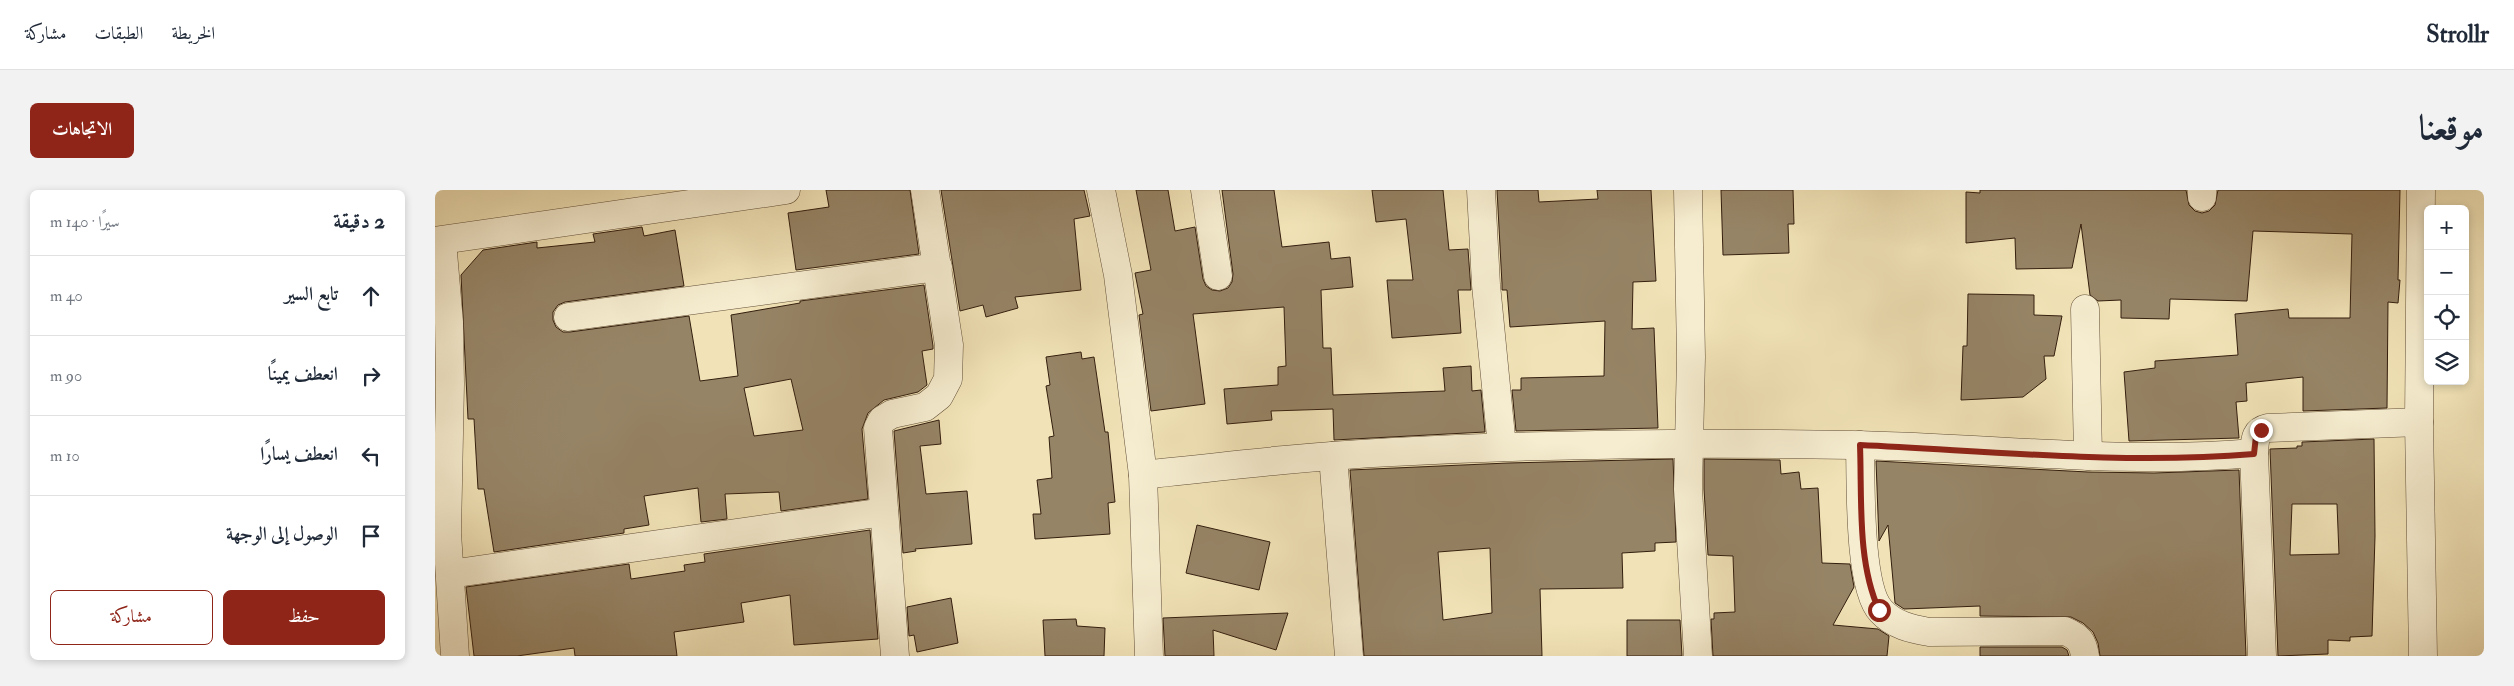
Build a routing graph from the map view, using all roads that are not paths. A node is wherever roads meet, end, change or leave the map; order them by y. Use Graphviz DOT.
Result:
graph roads {
  1 [pos="786,190"];
  2 [pos="925,190"];
  3 [pos="1101,190"];
  4 [pos="1205,190"];
  5 [pos="1481,190"];
  6 [pos="1687,190"];
  7 [pos="2421,190"];
  8 [pos="439,241"];
  9 [pos="938,267"];
  10 [pos="1218,276"];
  11 [pos="2085,309"];
  12 [pos="567,317"];
  13 [pos="2419,422"];
  14 [pos="1689,442"];
  15 [pos="1860,445"];
  16 [pos="1502,447"];
  17 [pos="2254,454"];
  18 [pos="1333,456"];
  19 [pos="2088,456"];
  20 [pos="1143,475"];
  21 [pos="884,512"];
  22 [pos="450,574"];
  23 [pos="455,656"];
  24 [pos="895,656"];
  25 [pos="1149,656"];
  26 [pos="1349,656"];
  27 [pos="1698,656"];
  28 [pos="2085,656"];
  29 [pos="2262,656"];
  30 [pos="2423,656"];
  1 -- 8 [label="street"];
  2 -- 9 [label="street"];
  3 -- 20 [label="street"];
  4 -- 10 [label="street"];
  5 -- 16 [label="street"];
  6 -- 14 [label="street"];
  7 -- 13 [label="street"];
  8 -- 22 [label="street"];
  9 -- 12 [label="street"];
  9 -- 21 [label="street"];
  11 -- 19 [label="street"];
  13 -- 17 [label="street"];
  13 -- 30 [label="street"];
  14 -- 15 [label="street"];
  14 -- 16 [label="street"];
  14 -- 27 [label="street"];
  15 -- 19 [label="street"];
  15 -- 28 [label="street"];
  16 -- 18 [label="street"];
  17 -- 19 [label="street"];
  17 -- 29 [label="street"];
  18 -- 20 [label="street"];
  18 -- 26 [label="street"];
  20 -- 25 [label="street"];
  21 -- 22 [label="street"];
  21 -- 24 [label="street"];
  22 -- 23 [label="street"];
}
